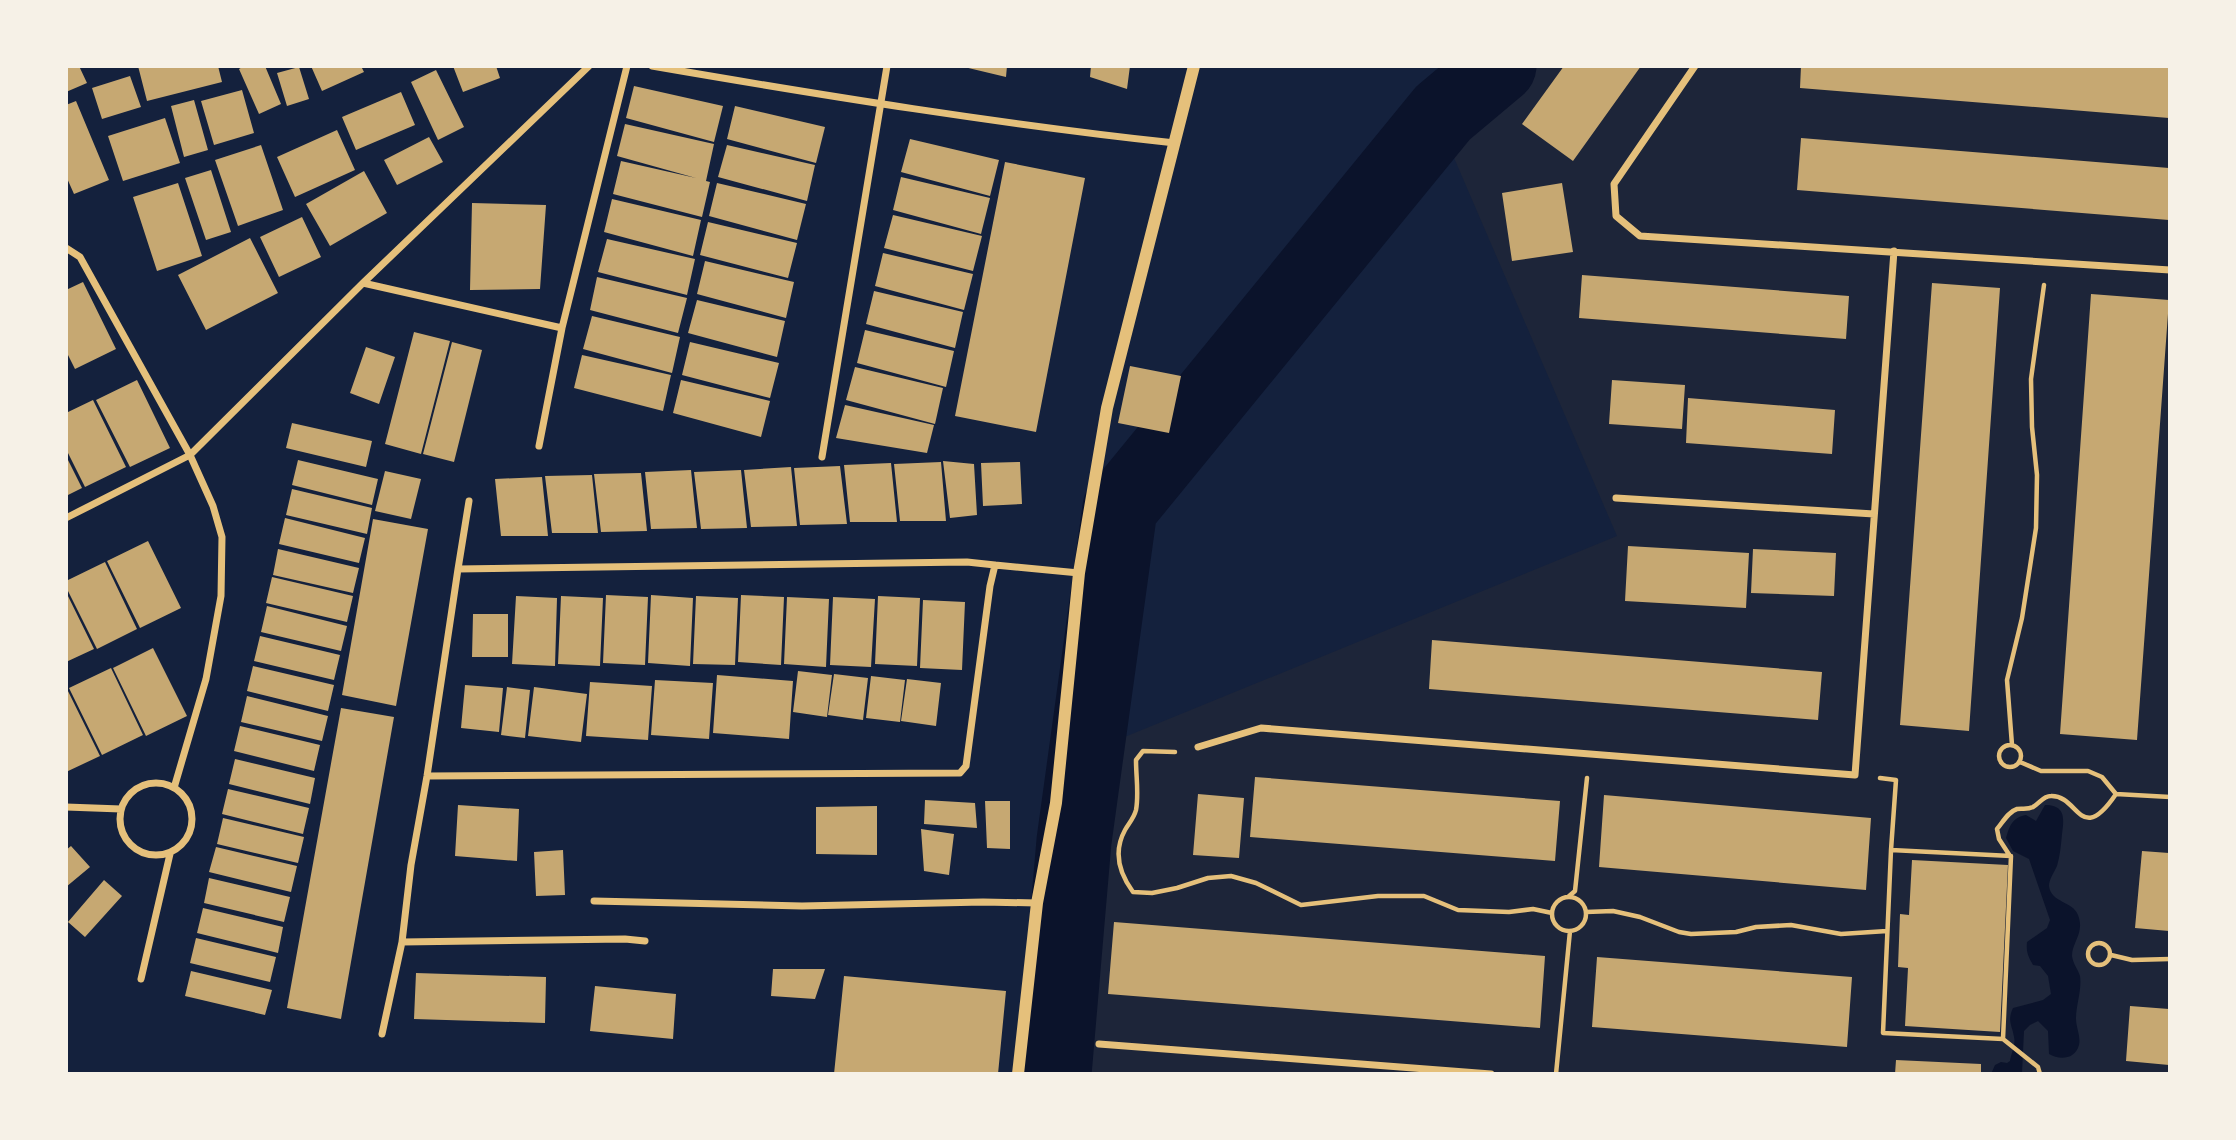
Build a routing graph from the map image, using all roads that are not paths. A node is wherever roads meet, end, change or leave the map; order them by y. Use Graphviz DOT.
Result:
graph roads {
  1 [pos="589,66"];
  2 [pos="627,66"];
  3 [pos="652,66"];
  4 [pos="887,66"];
  5 [pos="1194,66"];
  6 [pos="1695,66"];
  7 [pos="881,106"];
  8 [pos="1175,143"];
  9 [pos="66,248"];
  10 [pos="1894,251"];
  11 [pos="2169,270"];
  12 [pos="363,283"];
  13 [pos="562,328"];
  14 [pos="539,446"];
  15 [pos="190,455"];
  16 [pos="822,457"];
  17 [pos="1616,498"];
  18 [pos="469,501"];
  19 [pos="1874,514"];
  20 [pos="66,518"];
  21 [pos="995,565"];
  22 [pos="458,569"];
  23 [pos="1079,573"];
  24 [pos="1198,747"];
  25 [pos="427,776"];
  26 [pos="174,788"];
  27 [pos="66,807"];
  28 [pos="121,809"];
  29 [pos="170,854"];
  30 [pos="594,901"];
  31 [pos="1037,903"];
  32 [pos="645,941"];
  33 [pos="402,942"];
  34 [pos="141,979"];
  35 [pos="382,1034"];
  36 [pos="1099,1044"];
  37 [pos="1018,1073"];
  38 [pos="1491,1073"];
  1 -- 12 [label="street"];
  2 -- 13 [label="street"];
  3 -- 7 [label="street"];
  4 -- 7 [label="street"];
  5 -- 8 [label="street"];
  6 -- 10 [label="street"];
  7 -- 8 [label="street"];
  7 -- 16 [label="street"];
  8 -- 23 [label="street"];
  9 -- 15 [label="street"];
  10 -- 11 [label="street"];
  10 -- 19 [label="street"];
  12 -- 13 [label="street"];
  12 -- 15 [label="street"];
  13 -- 14 [label="street"];
  15 -- 20 [label="street"];
  15 -- 26 [label="street"];
  17 -- 19 [label="street"];
  18 -- 22 [label="street"];
  19 -- 24 [label="street"];
  21 -- 22 [label="street"];
  21 -- 23 [label="street"];
  21 -- 25 [label="street"];
  22 -- 25 [label="street"];
  23 -- 31 [label="street"];
  25 -- 33 [label="street"];
  26 -- 28 [label="street"];
  26 -- 29 [label="street"];
  27 -- 28 [label="street"];
  28 -- 29 [label="street"];
  29 -- 34 [label="street"];
  30 -- 31 [label="street"];
  31 -- 37 [label="street"];
  32 -- 33 [label="street"];
  33 -- 35 [label="street"];
  36 -- 38 [label="street"];
}
